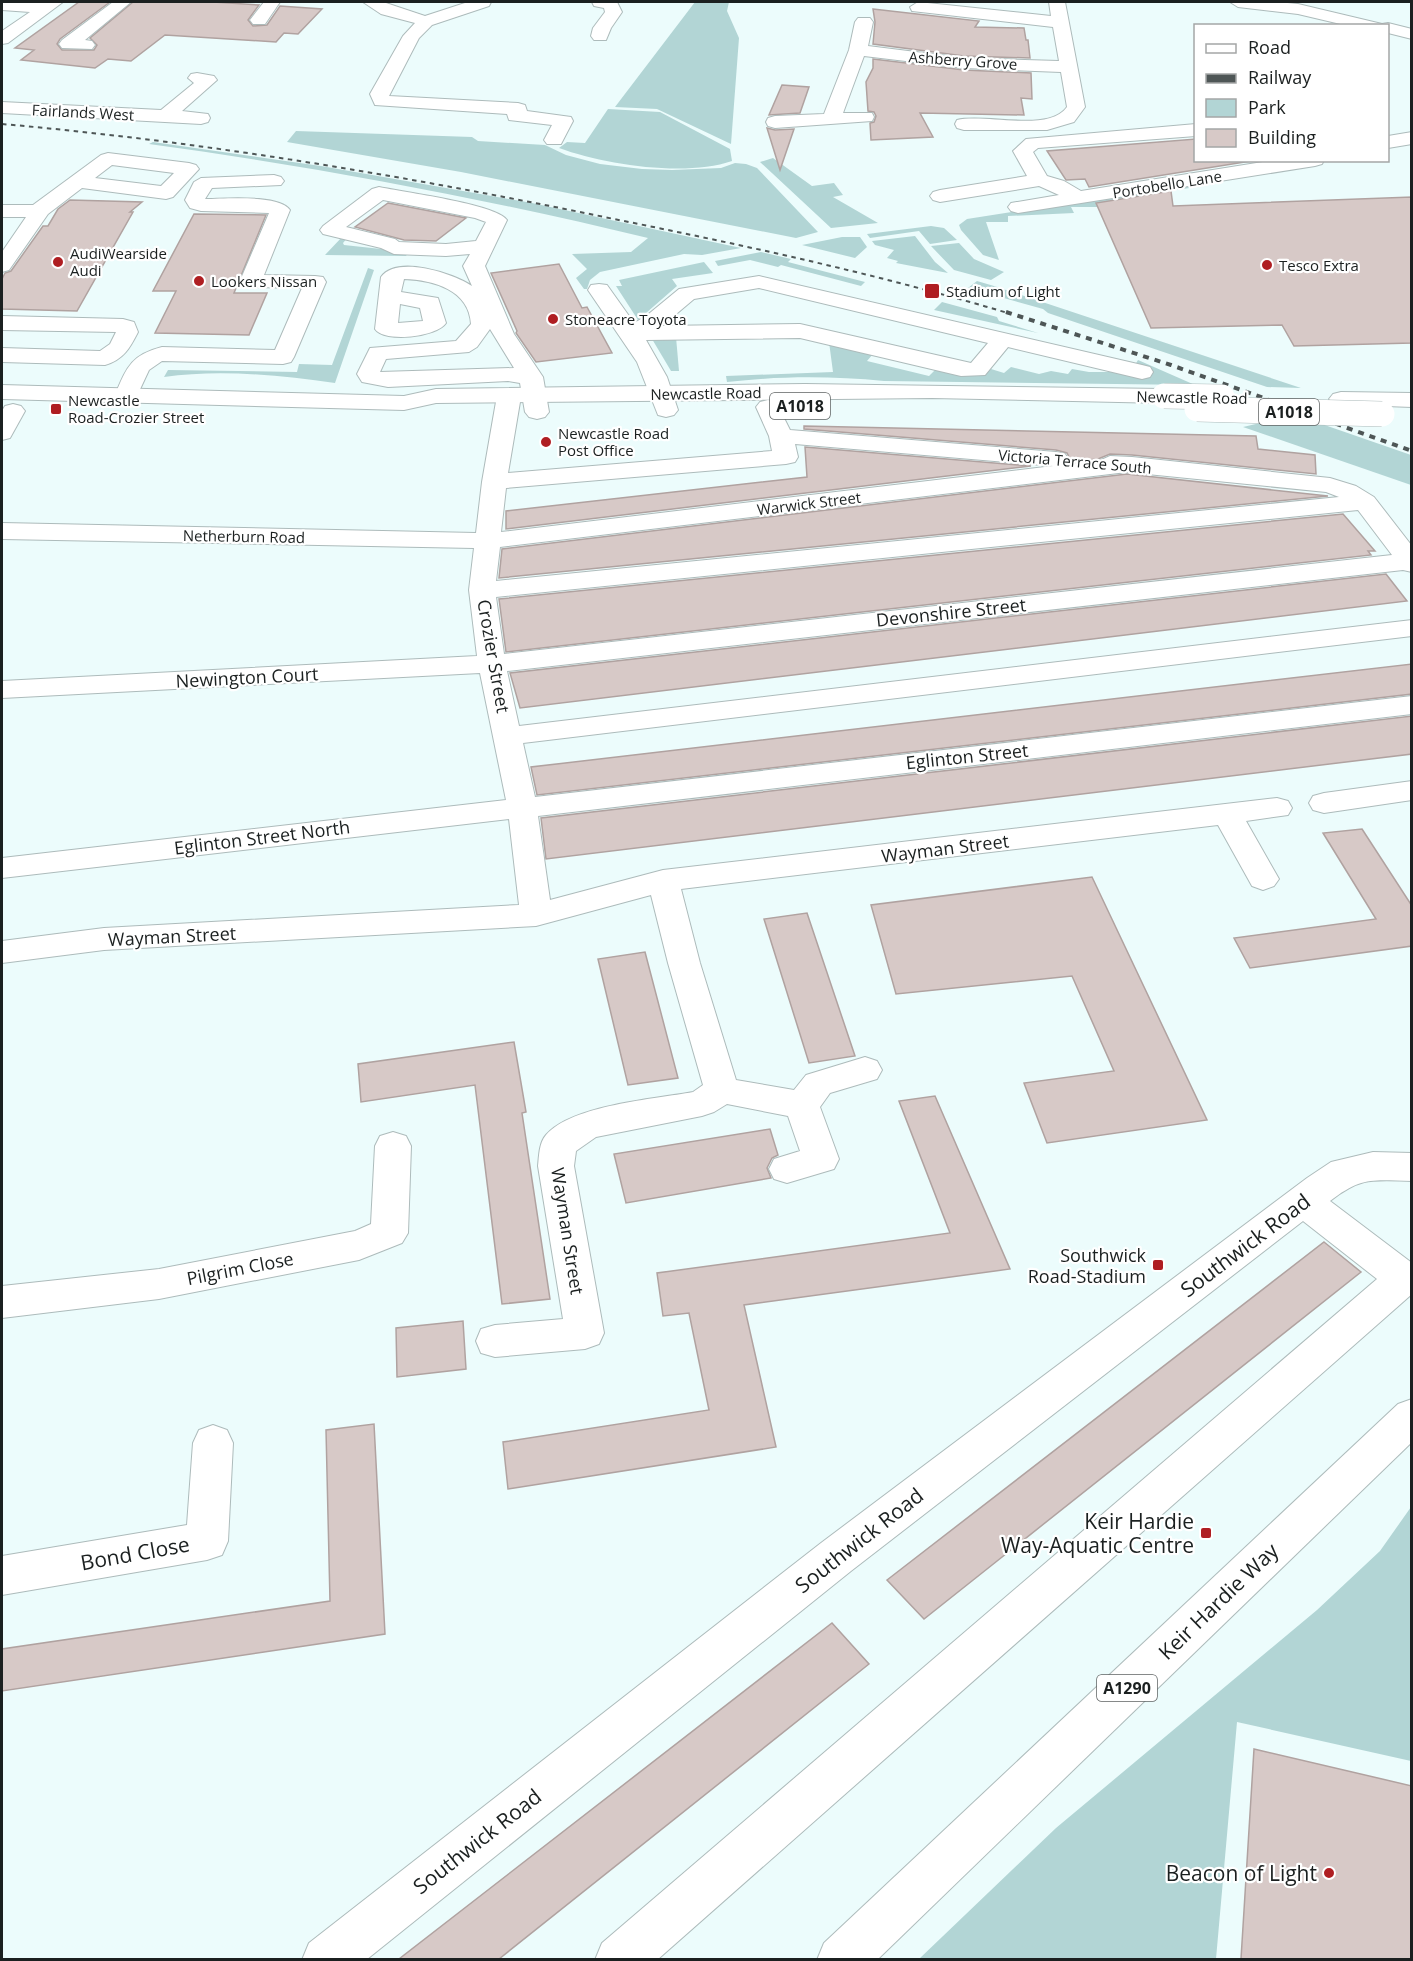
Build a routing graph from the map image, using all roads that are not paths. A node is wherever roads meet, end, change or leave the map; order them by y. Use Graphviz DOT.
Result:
graph roads {
  1 [pos="123,2"];
  2 [pos="272,2"];
  3 [pos="371,2"];
  4 [pos="483,2"];
  5 [pos="600,2"];
  6 [pos="1057,2"];
  7 [pos="1239,2"];
  8 [pos="2,5"];
  9 [pos="51,5"];
  10 [pos="1298,5"];
  11 [pos="918,7"];
  12 [pos="259,20"];
  13 [pos="1235,20"];
  14 [pos="426,21"];
  15 [pos="864,22"];
  16 [pos="1061,23"];
  17 [pos="1368,24"];
  18 [pos="1389,28"];
  19 [pos="1412,34"];
  20 [pos="600,36"];
  21 [pos="2,38"];
  22 [pos="86,45"];
  23 [pos="858,50"];
  24 [pos="1069,67"];
  25 [pos="197,78"];
  26 [pos="2,108"];
  27 [pos="164,117"];
  28 [pos="865,117"];
  29 [pos="201,118"];
  30 [pos="831,118"];
  31 [pos="775,122"];
  32 [pos="964,124"];
  33 [pos="1194,130"];
  34 [pos="1412,138"];
  35 [pos="555,140"];
  36 [pos="1389,142"];
  37 [pos="1303,162"];
  38 [pos="1038,180"];
  39 [pos="274,181"];
  40 [pos="80,182"];
  41 [pos="940,196"];
  42 [pos="1078,198"];
  43 [pos="1018,207"];
  44 [pos="2,211"];
  45 [pos="37,213"];
  46 [pos="484,247"];
  47 [pos="2,266"];
  48 [pos="599,290"];
  49 [pos="389,296"];
  50 [pos="2,323"];
  51 [pos="631,333"];
  52 [pos="1003,339"];
  53 [pos="2,355"];
  54 [pos="1142,372"];
  55 [pos="127,395"];
  56 [pos="534,395"];
  57 [pos="1412,400"];
  58 [pos="7,402"];
  59 [pos="665,402"];
  60 [pos="508,404"];
  61 [pos="768,407"];
  62 [pos="1412,415"];
  63 [pos="2,433"];
  64 [pos="781,436"];
  65 [pos="1132,464"];
  66 [pos="494,482"];
  67 [pos="1365,502"];
  68 [pos="2,531"];
  69 [pos="487,541"];
  70 [pos="1410,562"];
  71 [pos="482,590"];
  72 [pos="1412,628"];
  73 [pos="492,664"];
  74 [pos="2,690"];
  75 [pos="1412,705"];
  76 [pos="509,736"];
  77 [pos="1412,790"];
  78 [pos="1324,803"];
  79 [pos="522,806"];
  80 [pos="1277,808"];
  81 [pos="1227,814"];
  82 [pos="2,868"];
  83 [pos="1263,879"];
  84 [pos="663,881"];
  85 [pos="536,915"];
  86 [pos="2,952"];
  87 [pos="865,1070"];
  88 [pos="722,1090"];
  89 [pos="802,1105"];
  90 [pos="393,1146"];
  91 [pos="1412,1167"];
  92 [pos="787,1169"];
  93 [pos="1304,1201"];
  94 [pos="2,1302"];
  95 [pos="495,1341"];
  96 [pos="1412,1416"];
  97 [pos="213,1443"];
  98 [pos="2,1576"];
  99 [pos="326,1959"];
  100 [pos="619,1959"];
  101 [pos="841,1959"];
  1 -- 22 [label="main road"];
  2 -- 12 [label="main road"];
  3 -- 14 [label="main road"];
  4 -- 14 [label="main road"];
  5 -- 20 [label="main road"];
  6 -- 16 [label="main road"];
  7 -- 10 [label="main road"];
  7 -- 13 [label="main road"];
  8 -- 9 [label="main road"];
  9 -- 21 [label="main road"];
  10 -- 17 [label="main road"];
  11 -- 16 [label="main road"];
  14 -- 35 [label="main road"];
  15 -- 23 [label="main road"];
  16 -- 24 [label="main road"];
  18 -- 19 [label="main road"];
  23 -- 24 [label="main road, Ashberry Grove"];
  23 -- 30 [label="main road"];
  24 -- 32 [label="main road"];
  25 -- 27 [label="main road"];
  26 -- 27 [label="main road, Fairlands West"];
  27 -- 29 [label="main road, Fairlands West"];
  28 -- 30 [label="main road"];
  30 -- 31 [label="main road"];
  33 -- 38 [label="main road"];
  34 -- 36 [label="main road"];
  37 -- 42 [label="main road, Portobello Lane"];
  38 -- 41 [label="main road"];
  38 -- 42 [label="main road"];
  39 -- 55 [label="main road"];
  40 -- 45 [label="main road"];
  42 -- 43 [label="main road, Portobello Lane"];
  44 -- 45 [label="main road"];
  45 -- 47 [label="main road"];
  46 -- 46 [label="main road"];
  46 -- 56 [label="main road"];
  48 -- 51 [label="main road"];
  49 -- 56 [label="main road"];
  50 -- 53 [label="main road"];
  51 -- 52 [label="main road"];
  51 -- 52 [label="main road"];
  51 -- 59 [label="main road"];
  52 -- 54 [label="main road"];
  55 -- 58 [label="main road, A1018"];
  55 -- 60 [label="main road, A1018"];
  56 -- 59 [label="main road, A1018"];
  56 -- 60 [label="main road, A1018"];
  57 -- 59 [label="main road, Newcastle Road / A1018, bridge"];
  58 -- 63 [label="main road"];
  59 -- 61 [label="main road, A1018"];
  60 -- 66 [label="main road, Crozier Street"];
  61 -- 62 [label="main road, A1018, bridge"];
  61 -- 64 [label="main road"];
  64 -- 65 [label="main road, Victoria Terrace South"];
  64 -- 66 [label="main road"];
  65 -- 67 [label="main road, Victoria Terrace South"];
  65 -- 69 [label="main road, Warwick Street"];
  66 -- 69 [label="main road, Crozier Street"];
  67 -- 70 [label="main road"];
  67 -- 71 [label="main road"];
  68 -- 69 [label="main road, Netherburn Road"];
  69 -- 71 [label="main road, Crozier Street"];
  70 -- 73 [label="main road, Devonshire Street"];
  71 -- 73 [label="main road, Crozier Street"];
  72 -- 76 [label="main road"];
  73 -- 74 [label="main road, Newington Court"];
  73 -- 76 [label="main road, Crozier Street"];
  75 -- 79 [label="main road, Eglinton Street"];
  76 -- 79 [label="main road, Crozier Street"];
  77 -- 78 [label="main road"];
  79 -- 82 [label="main road, Eglinton Street North"];
  79 -- 85 [label="main road, Crozier Street"];
  80 -- 81 [label="main road, Wayman Street"];
  81 -- 83 [label="main road"];
  81 -- 84 [label="main road, Wayman Street"];
  84 -- 85 [label="main road, Wayman Street"];
  84 -- 88 [label="main road"];
  85 -- 86 [label="main road, Wayman Street"];
  87 -- 89 [label="main road"];
  88 -- 89 [label="main road"];
  88 -- 95 [label="main road, Wayman Street"];
  89 -- 92 [label="main road"];
  90 -- 94 [label="main road, Pilgrim Close"];
  91 -- 93 [label="main road, Southwick Road"];
  93 -- 99 [label="main road, Southwick Road"];
  93 -- 100 [label="main road"];
  96 -- 101 [label="main road, Keir Hardie Way / A1290"];
  97 -- 98 [label="main road, Bond Close"];
}
